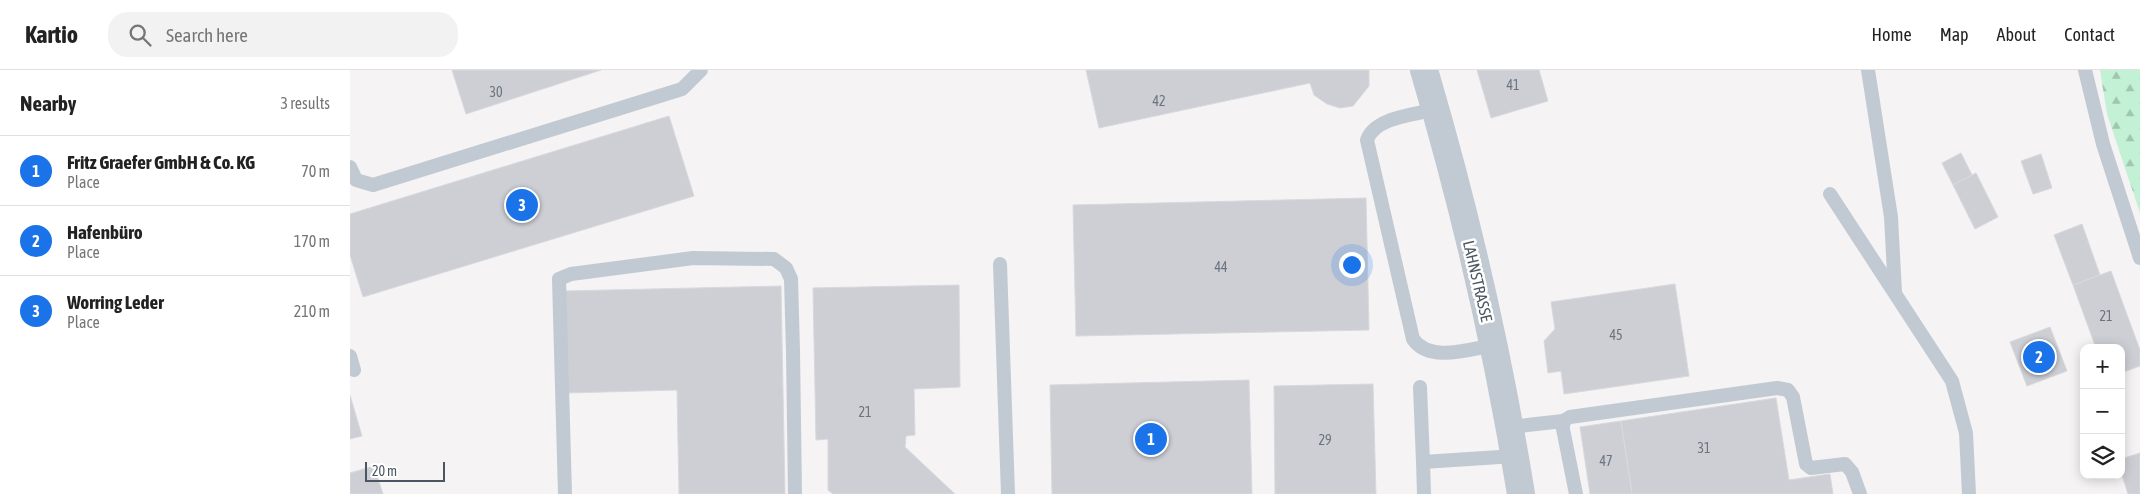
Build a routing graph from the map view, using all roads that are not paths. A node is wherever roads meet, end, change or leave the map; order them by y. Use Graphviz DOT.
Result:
graph roads {
  1 [pos="701,70"];
  2 [pos="1424,70"];
  3 [pos="1868,70"];
  4 [pos="2085,70"];
  5 [pos="1436,109"];
  6 [pos="350,167"];
  7 [pos="1830,194"];
  8 [pos="2140,258"];
  9 [pos="1000,264"];
  10 [pos="1894,292"];
  11 [pos="1494,345"];
  12 [pos="1420,387"];
  13 [pos="1563,421"];
  14 [pos="1510,427"];
  15 [pos="1515,456"];
  16 [pos="1423,462"];
  17 [pos="565,494"];
  18 [pos="795,494"];
  19 [pos="1008,494"];
  20 [pos="1424,494"];
  21 [pos="1521,494"];
  22 [pos="1576,494"];
  23 [pos="1860,494"];
  24 [pos="1969,494"];
  1 -- 6 [label="lane"];
  2 -- 5 [label="street, LAHNSTRASSE"];
  3 -- 10 [label="lane"];
  4 -- 8 [label="lane"];
  5 -- 11 [label="street, LAHNSTRASSE"];
  5 -- 11 [label="lane"];
  7 -- 10 [label="lane"];
  9 -- 19 [label="lane"];
  10 -- 24 [label="lane"];
  11 -- 14 [label="street, LAHNSTRASSE"];
  12 -- 16 [label="lane"];
  13 -- 14 [label="lane"];
  13 -- 22 [label="lane"];
  13 -- 23 [label="lane"];
  14 -- 15 [label="street, LAHNSTRASSE"];
  15 -- 16 [label="lane"];
  15 -- 21 [label="street, LAHNSTRASSE"];
  16 -- 20 [label="lane"];
  17 -- 18 [label="lane"];
}
